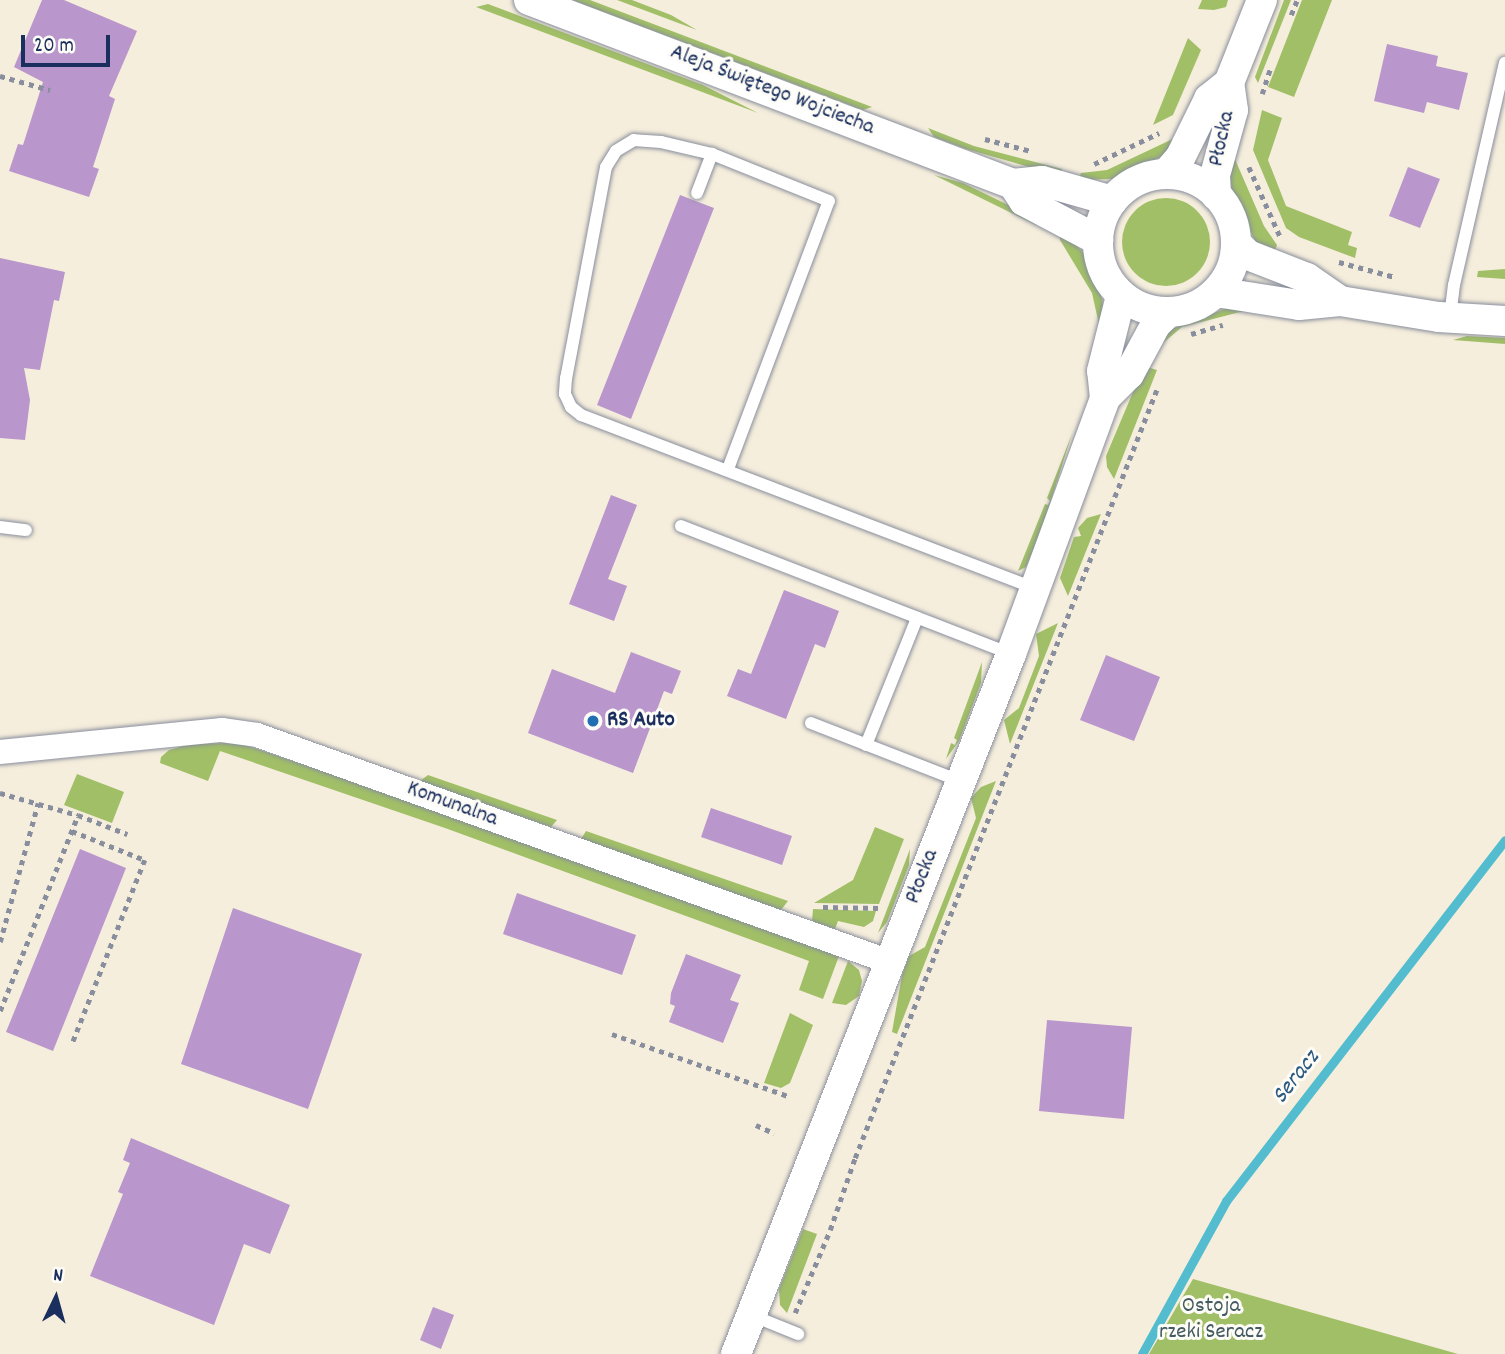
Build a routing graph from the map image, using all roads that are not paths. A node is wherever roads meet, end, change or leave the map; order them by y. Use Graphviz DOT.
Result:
graph roads {
  1 [pos="529,0"];
  2 [pos="1262,0"];
  3 [pos="1505,63"];
  4 [pos="1229,83"];
  5 [pos="712,155"];
  6 [pos="1166,174"];
  7 [pos="1013,184"];
  8 [pos="697,193"];
  9 [pos="1216,195"];
  10 [pos="1112,201"];
  11 [pos="1098,240"];
  12 [pos="1236,243"];
  13 [pos="1216,292"];
  14 [pos="1121,296"];
  15 [pos="1340,301"];
  16 [pos="1451,317"];
  17 [pos="1505,321"];
  18 [pos="1176,324"];
  19 [pos="1105,398"];
  20 [pos="728,469"];
  21 [pos="681,526"];
  22 [pos="0,527"];
  23 [pos="26,530"];
  24 [pos="1036,589"];
  25 [pos="917,618"];
  26 [pos="1011,654"];
  27 [pos="811,723"];
  28 [pos="866,746"];
  29 [pos="0,752"];
  30 [pos="960,781"];
  31 [pos="890,962"];
  32 [pos="751,1315"];
  33 [pos="793,1332"];
  34 [pos="736,1354"];
  1 -- 7 [label="street, Aleja Świętego Wojciecha"];
  2 -- 4 [label="street, Płocka"];
  3 -- 16 [label="lane"];
  4 -- 6 [label="street, Płocka"];
  4 -- 9 [label="street, Płocka"];
  5 -- 8 [label="lane"];
  5 -- 20 [label="lane"];
  5 -- 20 [label="lane"];
  6 -- 9 [label="street"];
  6 -- 10 [label="street"];
  7 -- 10 [label="street, Aleja Świętego Wojciecha"];
  7 -- 11 [label="street, Aleja Świętego Wojciecha"];
  9 -- 12 [label="street"];
  10 -- 11 [label="street"];
  11 -- 14 [label="street"];
  12 -- 13 [label="street"];
  12 -- 15 [label="street"];
  13 -- 15 [label="street"];
  13 -- 18 [label="street"];
  14 -- 18 [label="street"];
  14 -- 19 [label="street, Płocka"];
  15 -- 16 [label="street"];
  16 -- 17 [label="street"];
  18 -- 19 [label="street, Płocka"];
  19 -- 24 [label="street, Płocka"];
  20 -- 24 [label="lane"];
  21 -- 25 [label="lane"];
  22 -- 23 [label="lane"];
  24 -- 26 [label="street, Płocka"];
  25 -- 26 [label="lane"];
  25 -- 28 [label="lane"];
  26 -- 30 [label="street, Płocka"];
  27 -- 28 [label="lane"];
  28 -- 30 [label="lane"];
  29 -- 31 [label="street, Komunalna"];
  30 -- 31 [label="street, Płocka"];
  31 -- 32 [label="street, Płocka"];
  32 -- 33 [label="lane"];
  32 -- 34 [label="street, Płocka"];
}
